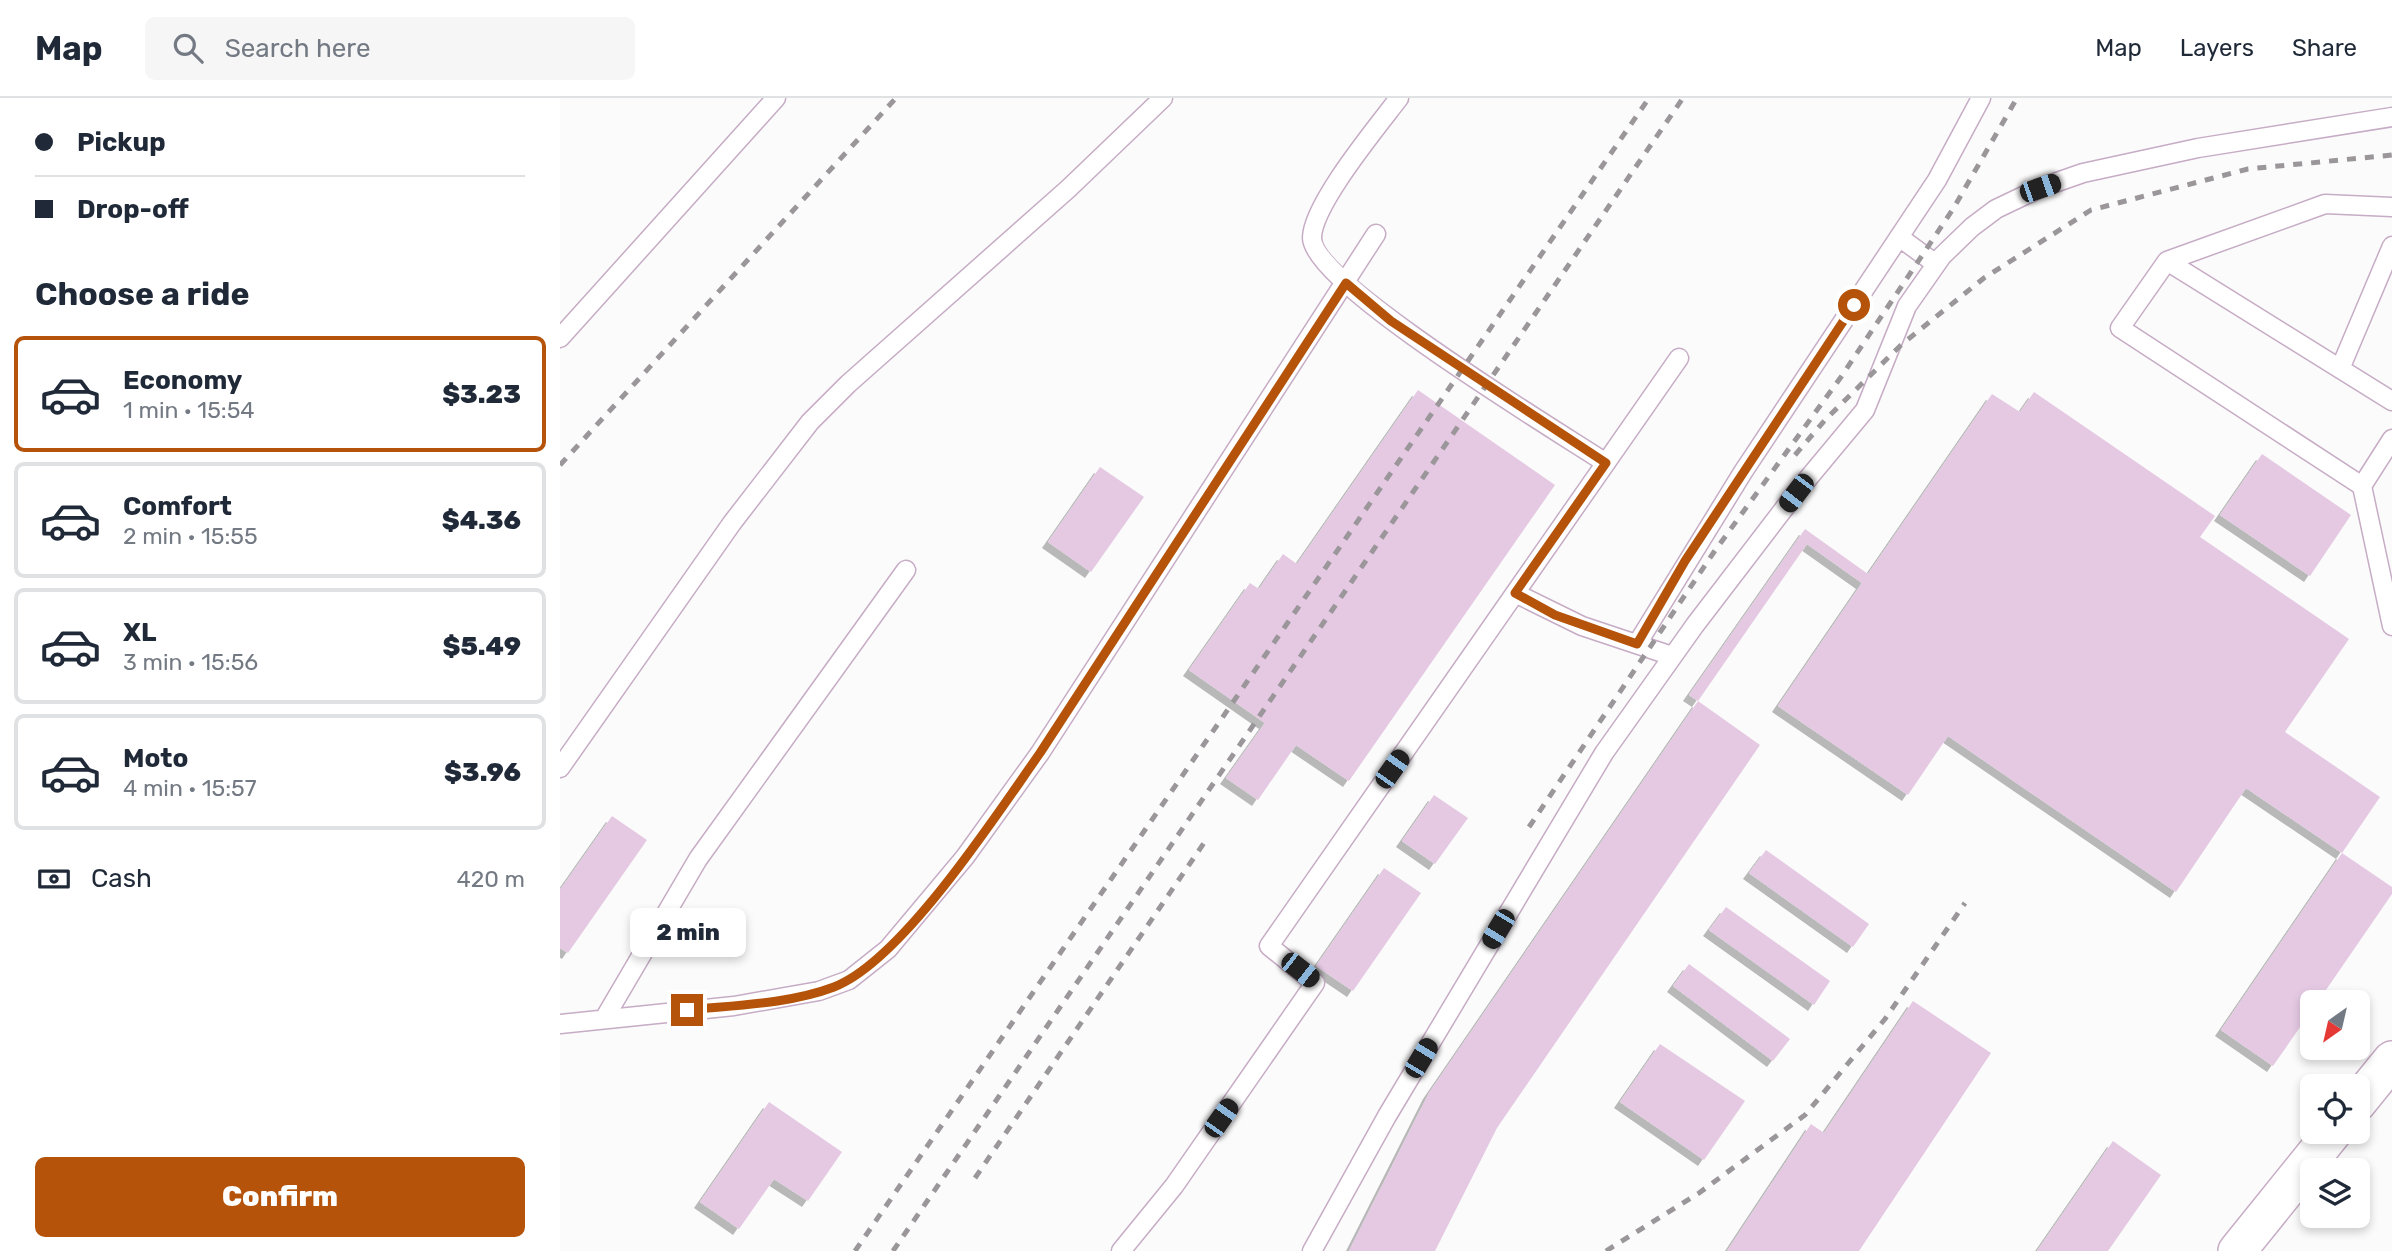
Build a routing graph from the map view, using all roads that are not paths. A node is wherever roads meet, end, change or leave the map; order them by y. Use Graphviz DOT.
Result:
graph roads {
  1 [pos="776,98"];
  2 [pos="1163,98"];
  3 [pos="1398,98"];
  4 [pos="1981,98"];
  5 [pos="2392,117"];
  6 [pos="2392,206"];
  7 [pos="1376,234"];
  8 [pos="1899,237"];
  9 [pos="2392,246"];
  10 [pos="2166,261"];
  11 [pos="1936,264"];
  12 [pos="1346,283"];
  13 [pos="560,338"];
  14 [pos="1679,358"];
  15 [pos="2340,369"];
  16 [pos="2392,401"];
  17 [pos="2392,439"];
  18 [pos="1606,463"];
  19 [pos="2362,486"];
  20 [pos="906,570"];
  21 [pos="1515,593"];
  22 [pos="2392,626"];
  23 [pos="1637,644"];
  24 [pos="1672,656"];
  25 [pos="560,768"];
  26 [pos="604,1019"];
  27 [pos="560,1024"];
  28 [pos="2392,1060"];
  29 [pos="2370,1086"];
  30 [pos="2323,1144"];
  31 [pos="1121,1251"];
  32 [pos="1312,1251"];
  33 [pos="2237,1251"];
  1 -- 13 [label="lane"];
  2 -- 25 [label="lane"];
  3 -- 12 [label="lane"];
  4 -- 8 [label="lane"];
  5 -- 11 [label="lane"];
  6 -- 10 [label="lane"];
  7 -- 12 [label="lane"];
  8 -- 11 [label="lane"];
  8 -- 23 [label="lane"];
  9 -- 15 [label="lane"];
  10 -- 15 [label="lane"];
  10 -- 19 [label="lane"];
  11 -- 24 [label="lane"];
  12 -- 18 [label="lane"];
  12 -- 26 [label="lane"];
  14 -- 18 [label="lane"];
  15 -- 16 [label="lane"];
  17 -- 19 [label="lane"];
  18 -- 21 [label="lane"];
  19 -- 22 [label="lane"];
  20 -- 26 [label="lane"];
  21 -- 23 [label="lane"];
  21 -- 31 [label="lane"];
  23 -- 24 [label="lane"];
  24 -- 32 [label="lane"];
  26 -- 27 [label="lane"];
  28 -- 29 [label="street"];
  30 -- 33 [label="street"];
}
